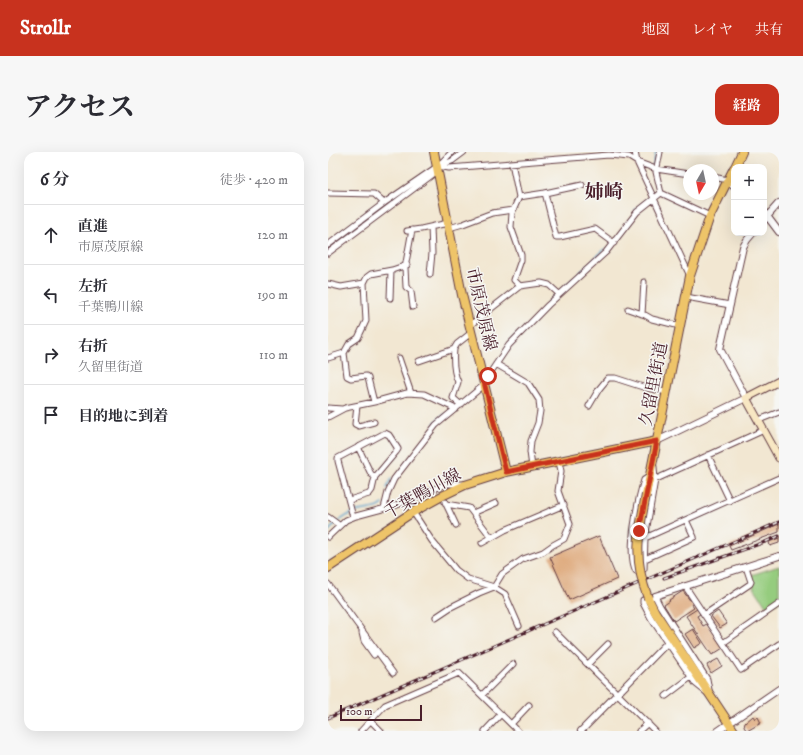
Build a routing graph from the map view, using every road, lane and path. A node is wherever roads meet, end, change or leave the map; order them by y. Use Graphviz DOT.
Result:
graph roads {
  1 [pos="434,152"];
  2 [pos="452,152"];
  3 [pos="464,152"];
  4 [pos="635,152"];
  5 [pos="660,152"];
  6 [pos="742,152"];
  7 [pos="637,162"];
  8 [pos="512,163"];
  9 [pos="736,164"];
  10 [pos="438,166"];
  11 [pos="656,169"];
  12 [pos="683,173"];
  13 [pos="719,179"];
  14 [pos="731,183"];
  15 [pos="582,185"];
  16 [pos="328,193"];
  17 [pos="545,193"];
  18 [pos="661,193"];
  19 [pos="519,197"];
  20 [pos="654,198"];
  21 [pos="384,203"];
  22 [pos="779,204"];
  23 [pos="513,210"];
  24 [pos="767,214"];
  25 [pos="710,216"];
  26 [pos="767,218"];
  27 [pos="448,225"];
  28 [pos="431,227"];
  29 [pos="779,232"];
  30 [pos="750,236"];
  31 [pos="614,243"];
  32 [pos="328,245"];
  33 [pos="328,253"];
  34 [pos="406,264"];
  35 [pos="391,271"];
  36 [pos="430,274"];
  37 [pos="690,276"];
  38 [pos="644,282"];
  39 [pos="364,283"];
  40 [pos="328,284"];
  41 [pos="520,286"];
  42 [pos="560,294"];
  43 [pos="686,297"];
  44 [pos="390,298"];
  45 [pos="730,306"];
  46 [pos="413,307"];
  47 [pos="628,309"];
  48 [pos="642,314"];
  49 [pos="680,326"];
  50 [pos="470,329"];
  51 [pos="454,349"];
  52 [pos="344,353"];
  53 [pos="328,358"];
  54 [pos="399,358"];
  55 [pos="419,362"];
  56 [pos="496,364"];
  57 [pos="779,381"];
  58 [pos="484,384"];
  59 [pos="667,392"];
  60 [pos="411,393"];
  61 [pos="746,398"];
  62 [pos="374,402"];
  63 [pos="461,404"];
  64 [pos="357,406"];
  65 [pos="589,406"];
  66 [pos="328,408"];
  67 [pos="342,409"];
  68 [pos="456,409"];
  69 [pos="779,412"];
  70 [pos="328,417"];
  71 [pos="759,420"];
  72 [pos="374,422"];
  73 [pos="764,430"];
  74 [pos="657,441"];
  75 [pos="358,447"];
  76 [pos="708,455"];
  77 [pos="779,458"];
  78 [pos="559,462"];
  79 [pos="532,467"];
  80 [pos="506,472"];
  81 [pos="375,477"];
  82 [pos="779,478"];
  83 [pos="652,479"];
  84 [pos="465,485"];
  85 [pos="442,496"];
  86 [pos="349,500"];
  87 [pos="730,501"];
  88 [pos="496,503"];
  89 [pos="446,504"];
  90 [pos="564,505"];
  91 [pos="384,508"];
  92 [pos="413,512"];
  93 [pos="473,513"];
  94 [pos="328,517"];
  95 [pos="353,517"];
  96 [pos="686,520"];
  97 [pos="339,525"];
  98 [pos="456,525"];
  99 [pos="328,537"];
  100 [pos="491,537"];
  101 [pos="645,538"];
  102 [pos="482,543"];
  103 [pos="779,556"];
  104 [pos="645,559"];
  105 [pos="746,567"];
  106 [pos="328,568"];
  107 [pos="328,584"];
  108 [pos="685,586"];
  109 [pos="494,587"];
  110 [pos="653,597"];
  111 [pos="645,600"];
  112 [pos="779,604"];
  113 [pos="704,615"];
  114 [pos="436,617"];
  115 [pos="519,626"];
  116 [pos="361,628"];
  117 [pos="555,632"];
  118 [pos="668,642"];
  119 [pos="723,643"];
  120 [pos="608,644"];
  121 [pos="779,644"];
  122 [pos="374,656"];
  123 [pos="513,664"];
  124 [pos="588,664"];
  125 [pos="393,673"];
  126 [pos="691,677"];
  127 [pos="779,689"];
  128 [pos="618,694"];
  129 [pos="710,694"];
  130 [pos="482,695"];
  131 [pos="666,696"];
  132 [pos="529,705"];
  133 [pos="501,714"];
  134 [pos="371,721"];
  135 [pos="729,723"];
  136 [pos="511,724"];
  137 [pos="648,724"];
  138 [pos="361,731"];
  139 [pos="381,731"];
  140 [pos="485,731"];
  141 [pos="518,731"];
  142 [pos="581,731"];
  143 [pos="639,731"];
  144 [pos="656,731"];
  145 [pos="718,731"];
  146 [pos="734,731"];
  1 -- 10 [label="main road, 市原茂原線"];
  2 -- 10 [label="street"];
  3 -- 10 [label="street"];
  4 -- 7 [label="street"];
  5 -- 11 [label="street"];
  6 -- 9 [label="main road, 久留里街道"];
  7 -- 8 [label="street"];
  7 -- 11 [label="street"];
  7 -- 20 [label="street"];
  8 -- 10 [label="street"];
  8 -- 19 [label="street"];
  10 -- 21 [label="street"];
  10 -- 27 [label="main road, 市原茂原線"];
  10 -- 33 [label="street"];
  11 -- 12 [label="street"];
  11 -- 18 [label="street"];
  13 -- 14 [label="street"];
  14 -- 25 [label="main road, 久留里街道"];
  15 -- 17 [label="street"];
  16 -- 21 [label="street"];
  17 -- 19 [label="street"];
  17 -- 31 [label="street"];
  18 -- 20 [label="street"];
  18 -- 25 [label="street"];
  19 -- 23 [label="street"];
  20 -- 31 [label="street"];
  20 -- 37 [label="street"];
  21 -- 32 [label="street"];
  22 -- 24 [label="street"];
  23 -- 27 [label="street"];
  23 -- 41 [label="street"];
  25 -- 37 [label="main road, 久留里街道"];
  26 -- 29 [label="street"];
  27 -- 28 [label="street"];
  27 -- 50 [label="main road, 市原茂原線"];
  28 -- 34 [label="street"];
  28 -- 36 [label="street"];
  30 -- 45 [label="street"];
  31 -- 42 [label="street"];
  34 -- 35 [label="street"];
  34 -- 46 [label="street"];
  35 -- 39 [label="street"];
  35 -- 44 [label="street"];
  37 -- 43 [label="main road, 久留里街道"];
  38 -- 48 [label="street"];
  39 -- 40 [label="street"];
  39 -- 52 [label="street"];
  41 -- 42 [label="street"];
  41 -- 50 [label="street"];
  42 -- 56 [label="street"];
  43 -- 45 [label="street"];
  43 -- 49 [label="main road, 久留里街道"];
  45 -- 61 [label="street"];
  47 -- 48 [label="street"];
  48 -- 49 [label="street"];
  49 -- 59 [label="main road, 久留里街道"];
  50 -- 51 [label="street"];
  50 -- 58 [label="main road, 市原茂原線"];
  51 -- 55 [label="street"];
  51 -- 63 [label="street"];
  52 -- 53 [label="street"];
  52 -- 62 [label="street"];
  54 -- 60 [label="street"];
  56 -- 58 [label="street"];
  56 -- 79 [label="street"];
  57 -- 61 [label="main road"];
  58 -- 63 [label="street"];
  58 -- 80 [label="main road, 市原茂原線"];
  59 -- 65 [label="street"];
  59 -- 74 [label="main road, 久留里街道"];
  60 -- 62 [label="street"];
  60 -- 68 [label="street"];
  61 -- 71 [label="main road"];
  61 -- 74 [label="street"];
  62 -- 64 [label="street"];
  63 -- 68 [label="street"];
  64 -- 67 [label="street"];
  64 -- 72 [label="street"];
  66 -- 67 [label="street"];
  67 -- 70 [label="street"];
  68 -- 91 [label="street"];
  69 -- 71 [label="street"];
  71 -- 73 [label="main road"];
  73 -- 76 [label="street"];
  73 -- 77 [label="main road"];
  74 -- 78 [label="main road, 千葉鴨川線"];
  74 -- 83 [label="main road, 久留里街道"];
  75 -- 81 [label="street"];
  75 -- 81 [label="street"];
  75 -- 86 [label="street"];
  76 -- 83 [label="street"];
  76 -- 87 [label="street"];
  78 -- 79 [label="main road, 千葉鴨川線"];
  78 -- 90 [label="street"];
  79 -- 80 [label="main road, 千葉鴨川線"];
  80 -- 84 [label="main road, 千葉鴨川線"];
  81 -- 86 [label="street"];
  82 -- 87 [label="street"];
  83 -- 101 [label="street"];
  83 -- 104 [label="street"];
  83 -- 129 [label="main road, 久留里街道, bridge"];
  84 -- 85 [label="main road, 千葉鴨川線"];
  84 -- 91 [label="street"];
  85 -- 89 [label="street"];
  85 -- 92 [label="main road, 千葉鴨川線"];
  86 -- 95 [label="street"];
  87 -- 96 [label="street"];
  88 -- 93 [label="street"];
  89 -- 93 [label="street"];
  89 -- 98 [label="street"];
  90 -- 100 [label="street"];
  90 -- 109 [label="street"];
  91 -- 95 [label="street"];
  92 -- 106 [label="main road, 千葉鴨川線"];
  92 -- 109 [label="street"];
  93 -- 100 [label="street"];
  94 -- 97 [label="street"];
  95 -- 97 [label="street"];
  96 -- 101 [label="street"];
  96 -- 104 [label="street"];
  97 -- 99 [label="street"];
  100 -- 102 [label="street"];
  101 -- 104 [label="street"];
  103 -- 105 [label="street"];
  105 -- 108 [label="street"];
  105 -- 113 [label="street"];
  107 -- 116 [label="street"];
  108 -- 110 [label="street"];
  108 -- 113 [label="street"];
  109 -- 114 [label="street"];
  109 -- 115 [label="street"];
  110 -- 129 [label="street"];
  111 -- 118 [label="street"];
  112 -- 119 [label="street"];
  113 -- 119 [label="street"];
  116 -- 122 [label="street"];
  116 -- 125 [label="street"];
  117 -- 124 [label="street"];
  118 -- 126 [label="street"];
  118 -- 128 [label="street"];
  119 -- 121 [label="street"];
  120 -- 124 [label="street"];
  123 -- 130 [label="street"];
  124 -- 128 [label="street"];
  126 -- 129 [label="street"];
  126 -- 131 [label="street"];
  127 -- 135 [label="street"];
  128 -- 137 [label="street"];
  128 -- 142 [label="street"];
  129 -- 135 [label="main road, 久留里街道"];
  130 -- 133 [label="street"];
  130 -- 134 [label="street"];
  132 -- 136 [label="street"];
  133 -- 136 [label="street"];
  133 -- 140 [label="street"];
  134 -- 138 [label="street"];
  134 -- 139 [label="street"];
  135 -- 145 [label="street"];
  135 -- 146 [label="main road, 久留里街道"];
  136 -- 141 [label="street"];
  137 -- 143 [label="street"];
  137 -- 144 [label="street"];
}
